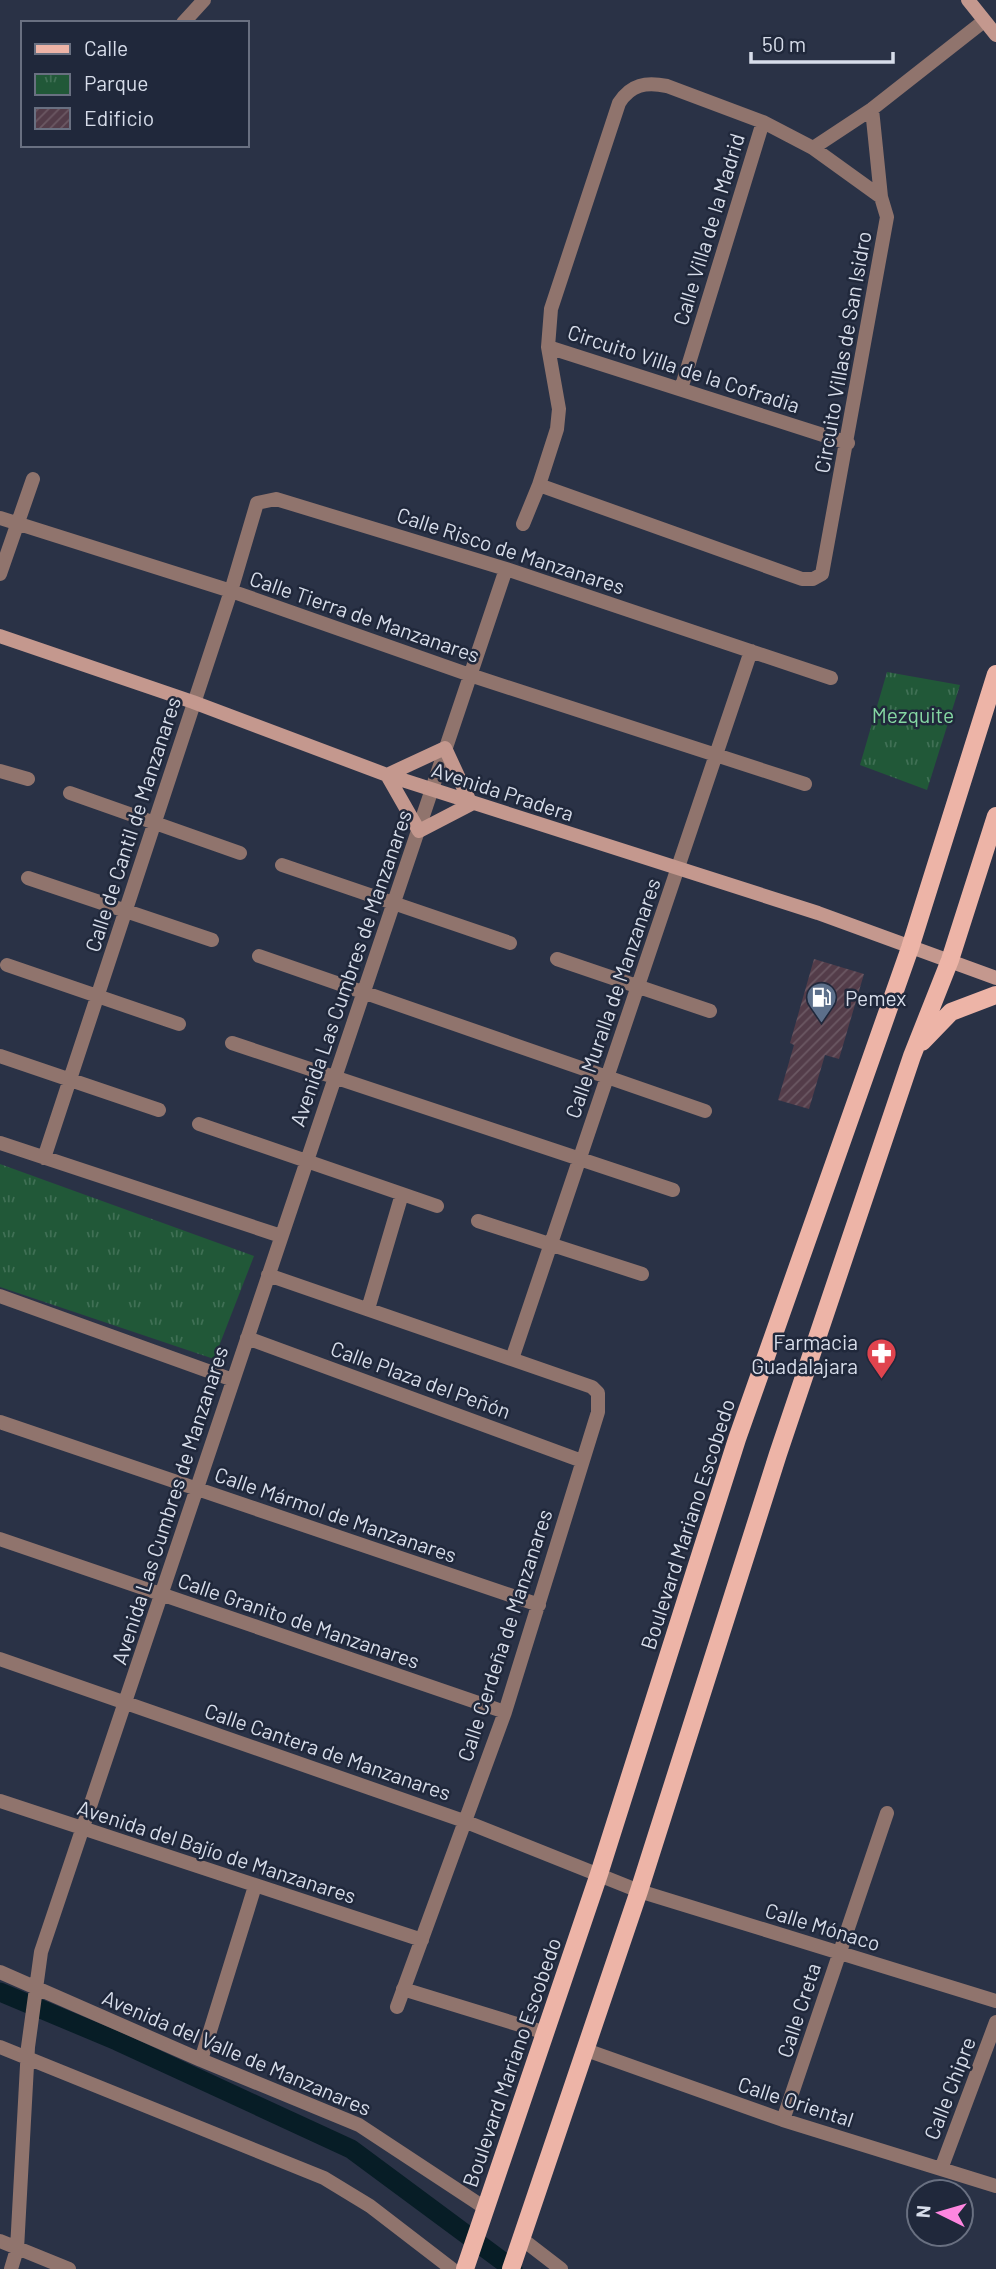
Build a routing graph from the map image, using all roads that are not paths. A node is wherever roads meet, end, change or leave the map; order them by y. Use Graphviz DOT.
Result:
graph roads {
  1 [pos="204,0"];
  2 [pos="968,0"];
  3 [pos="185,21"];
  4 [pos="984,21"];
  5 [pos="996,35"];
  6 [pos="872,109"];
  7 [pos="763,122"];
  8 [pos="813,148"];
  9 [pos="881,198"];
  10 [pos="548,347"];
  11 [pos="681,389"];
  12 [pos="848,443"];
  13 [pos="33,479"];
  14 [pos="539,485"];
  15 [pos="257,503"];
  16 [pos="0,518"];
  17 [pos="17,524"];
  18 [pos="523,524"];
  19 [pos="506,569"];
  20 [pos="0,574"];
  21 [pos="231,592"];
  22 [pos="0,636"];
  23 [pos="751,651"];
  24 [pos="996,674"];
  25 [pos="470,676"];
  26 [pos="831,678"];
  27 [pos="193,702"];
  28 [pos="445,748"];
  29 [pos="716,755"];
  30 [pos="0,771"];
  31 [pos="387,775"];
  32 [pos="28,779"];
  33 [pos="805,784"];
  34 [pos="431,789"];
  35 [pos="70,793"];
  36 [pos="471,804"];
  37 [pos="996,816"];
  38 [pos="155,823"];
  39 [pos="419,831"];
  40 [pos="240,853"];
  41 [pos="282,866"];
  42 [pos="679,869"];
  43 [pos="28,878"];
  44 [pos="394,903"];
  45 [pos="126,913"];
  46 [pos="212,940"];
  47 [pos="510,943"];
  48 [pos="910,947"];
  49 [pos="259,956"];
  50 [pos="556,958"];
  51 [pos="950,960"];
  52 [pos="7,965"];
  53 [pos="996,978"];
  54 [pos="638,986"];
  55 [pos="364,995"];
  56 [pos="996,995"];
  57 [pos="98,996"];
  58 [pos="710,1011"];
  59 [pos="179,1024"];
  60 [pos="232,1042"];
  61 [pos="0,1056"];
  62 [pos="912,1056"];
  63 [pos="607,1077"];
  64 [pos="337,1078"];
  65 [pos="70,1079"];
  66 [pos="159,1110"];
  67 [pos="705,1111"];
  68 [pos="199,1124"];
  69 [pos="0,1143"];
  70 [pos="580,1157"];
  71 [pos="44,1158"];
  72 [pos="307,1160"];
  73 [pos="673,1189"];
  74 [pos="402,1194"];
  75 [pos="437,1206"];
  76 [pos="478,1221"];
  77 [pos="281,1236"];
  78 [pos="550,1245"];
  79 [pos="642,1274"];
  80 [pos="268,1275"];
  81 [pos="0,1296"];
  82 [pos="368,1309"];
  83 [pos="247,1338"];
  84 [pos="512,1359"];
  85 [pos="233,1380"];
  86 [pos="0,1422"];
  87 [pos="582,1461"];
  88 [pos="195,1488"];
  89 [pos="0,1539"];
  90 [pos="160,1595"];
  91 [pos="539,1605"];
  92 [pos="0,1660"];
  93 [pos="126,1702"];
  94 [pos="505,1712"];
  95 [pos="0,1801"];
  96 [pos="887,1813"];
  97 [pos="464,1821"];
  98 [pos="81,1829"];
  99 [pos="599,1874"];
  100 [pos="255,1886"];
  101 [pos="639,1891"];
  102 [pos="422,1940"];
  103 [pos="839,1953"];
  104 [pos="0,1972"];
  105 [pos="403,1989"];
  106 [pos="34,1991"];
  107 [pos="996,2001"];
  108 [pos="397,2007"];
  109 [pos="996,2022"];
  110 [pos="545,2033"];
  111 [pos="0,2047"];
  112 [pos="586,2050"];
  113 [pos="28,2054"];
  114 [pos="201,2060"];
  115 [pos="783,2120"];
  116 [pos="941,2169"];
  117 [pos="996,2186"];
  118 [pos="482,2215"];
  119 [pos="0,2241"];
  120 [pos="520,2243"];
  121 [pos="17,2249"];
  122 [pos="461,2267"];
  123 [pos="10,2269"];
  124 [pos="69,2269"];
  125 [pos="511,2269"];
  126 [pos="561,2269"];
  1 -- 3 [label="street"];
  2 -- 4 [label="street"];
  4 -- 5 [label="street"];
  4 -- 6 [label="street"];
  6 -- 8 [label="street"];
  6 -- 9 [label="street, Circuito Villas de San Isidro"];
  7 -- 8 [label="street"];
  7 -- 10 [label="street"];
  7 -- 11 [label="street, Calle Villa de la Madrid"];
  8 -- 9 [label="street"];
  9 -- 12 [label="street, Circuito Villas de San Isidro"];
  10 -- 11 [label="street, Circuito Villa de la Cofradia"];
  10 -- 14 [label="street"];
  11 -- 12 [label="street, Circuito Villa de la Cofradia"];
  12 -- 14 [label="street, Circuito Villas de San Isidro"];
  13 -- 17 [label="street"];
  14 -- 18 [label="street"];
  15 -- 19 [label="street, Calle Risco de Manzanares"];
  15 -- 21 [label="street, Calle de Cantil de Manzanares"];
  16 -- 17 [label="street, Calle Tierra de Manzanares"];
  17 -- 20 [label="street"];
  17 -- 21 [label="street, Calle Tierra de Manzanares"];
  19 -- 23 [label="street, Calle Risco de Manzanares"];
  19 -- 25 [label="street, Avenida Las Cumbres de Manzanares"];
  21 -- 25 [label="street, Calle Tierra de Manzanares"];
  21 -- 27 [label="street, Calle de Cantil de Manzanares"];
  22 -- 27 [label="street, Avenida Pradera"];
  23 -- 26 [label="street, Calle Risco de Manzanares"];
  23 -- 29 [label="street, Calle Muralla de Manzanares"];
  24 -- 48 [label="main road, Boulevard Mariano Escobedo"];
  25 -- 28 [label="street, Avenida Las Cumbres de Manzanares"];
  25 -- 29 [label="street, Calle Tierra de Manzanares"];
  27 -- 31 [label="street, Avenida Pradera"];
  27 -- 38 [label="street, Calle de Cantil de Manzanares"];
  28 -- 31 [label="street"];
  28 -- 34 [label="street, Avenida Las Cumbres de Manzanares"];
  28 -- 36 [label="street"];
  29 -- 33 [label="street, Calle Tierra de Manzanares"];
  29 -- 42 [label="street, Calle Muralla de Manzanares"];
  30 -- 32 [label="street"];
  31 -- 34 [label="street, Avenida Pradera"];
  31 -- 39 [label="street"];
  34 -- 36 [label="street, Avenida Pradera"];
  34 -- 39 [label="street, Avenida Las Cumbres de Manzanares"];
  35 -- 38 [label="street"];
  36 -- 39 [label="street"];
  36 -- 42 [label="street, Avenida Pradera"];
  37 -- 51 [label="main road"];
  38 -- 40 [label="street"];
  38 -- 45 [label="street, Calle de Cantil de Manzanares"];
  39 -- 44 [label="street, Avenida Las Cumbres de Manzanares"];
  41 -- 44 [label="street"];
  42 -- 48 [label="street, Avenida Pradera"];
  42 -- 54 [label="street, Calle Muralla de Manzanares"];
  43 -- 45 [label="street"];
  44 -- 47 [label="street"];
  44 -- 55 [label="street, Avenida Las Cumbres de Manzanares"];
  45 -- 46 [label="street"];
  45 -- 57 [label="street, Calle de Cantil de Manzanares"];
  48 -- 51 [label="street, Avenida Pradera"];
  48 -- 99 [label="main road, Boulevard Mariano Escobedo"];
  49 -- 55 [label="street"];
  50 -- 54 [label="street"];
  51 -- 53 [label="street, Avenida Pradera"];
  51 -- 62 [label="main road"];
  52 -- 57 [label="street"];
  54 -- 58 [label="street"];
  54 -- 63 [label="street, Calle Muralla de Manzanares"];
  55 -- 63 [label="street"];
  55 -- 64 [label="street, Avenida Las Cumbres de Manzanares"];
  56 -- 62 [label="main road"];
  57 -- 59 [label="street"];
  57 -- 65 [label="street, Calle de Cantil de Manzanares"];
  60 -- 64 [label="street"];
  61 -- 65 [label="street"];
  62 -- 101 [label="main road"];
  63 -- 67 [label="street"];
  63 -- 70 [label="street, Calle Muralla de Manzanares"];
  64 -- 70 [label="street"];
  64 -- 72 [label="street, Avenida Las Cumbres de Manzanares"];
  65 -- 66 [label="street"];
  65 -- 71 [label="street, Calle de Cantil de Manzanares"];
  68 -- 72 [label="street"];
  69 -- 71 [label="street"];
  70 -- 73 [label="street"];
  70 -- 78 [label="street, Calle Muralla de Manzanares"];
  71 -- 77 [label="street"];
  72 -- 74 [label="street"];
  72 -- 77 [label="street, Avenida Las Cumbres de Manzanares"];
  74 -- 75 [label="street"];
  74 -- 82 [label="street"];
  76 -- 78 [label="street"];
  77 -- 80 [label="street, Avenida Las Cumbres de Manzanares"];
  78 -- 79 [label="street"];
  78 -- 84 [label="street, Calle Muralla de Manzanares"];
  80 -- 82 [label="street"];
  80 -- 83 [label="street, Avenida Las Cumbres de Manzanares"];
  81 -- 85 [label="street"];
  82 -- 84 [label="street"];
  83 -- 85 [label="street, Avenida Las Cumbres de Manzanares"];
  83 -- 87 [label="street, Calle Plaza del Peñón"];
  84 -- 87 [label="street, Calle Cerdeña de Manzanares"];
  85 -- 88 [label="street, Avenida Las Cumbres de Manzanares"];
  86 -- 88 [label="street, Calle Mármol de Manzanares"];
  87 -- 91 [label="street, Calle Cerdeña de Manzanares"];
  88 -- 90 [label="street, Avenida Las Cumbres de Manzanares"];
  88 -- 91 [label="street, Calle Mármol de Manzanares"];
  89 -- 90 [label="street, Calle Granito de Manzanares"];
  90 -- 93 [label="street, Avenida Las Cumbres de Manzanares"];
  90 -- 94 [label="street, Calle Granito de Manzanares"];
  91 -- 94 [label="street, Calle Cerdeña de Manzanares"];
  92 -- 93 [label="street, Calle Cantera de Manzanares"];
  93 -- 97 [label="street, Calle Cantera de Manzanares"];
  93 -- 98 [label="street, Avenida Las Cumbres de Manzanares"];
  94 -- 97 [label="street, Calle Cerdeña de Manzanares"];
  95 -- 98 [label="street, Avenida del Bajío de Manzanares"];
  96 -- 103 [label="street, Calle Creta"];
  97 -- 99 [label="street, Calle Cantera de Manzanares"];
  97 -- 102 [label="street, Calle Cerdeña de Manzanares"];
  98 -- 100 [label="street, Avenida del Bajío de Manzanares"];
  98 -- 106 [label="street, Avenida Las Cumbres de Manzanares"];
  99 -- 101 [label="street, Calle Cantera de Manzanares"];
  99 -- 110 [label="main road, Boulevard Mariano Escobedo"];
  100 -- 102 [label="street, Avenida del Bajío de Manzanares"];
  100 -- 114 [label="street"];
  101 -- 103 [label="street, Calle Mónaco"];
  101 -- 112 [label="main road"];
  102 -- 105 [label="street, Calle Cerdeña de Manzanares"];
  103 -- 107 [label="street, Calle Mónaco"];
  103 -- 115 [label="street, Calle Creta"];
  104 -- 106 [label="street, Avenida del Valle de Manzanares"];
  105 -- 108 [label="street, Calle Cerdeña de Manzanares"];
  105 -- 110 [label="street"];
  106 -- 113 [label="street, Avenida Las Cumbres de Manzanares"];
  106 -- 114 [label="street, Avenida del Valle de Manzanares"];
  109 -- 116 [label="street, Calle Chipre"];
  110 -- 118 [label="main road, Boulevard Mariano Escobedo"];
  111 -- 113 [label="street"];
  112 -- 115 [label="street, Calle Oriental"];
  112 -- 120 [label="main road"];
  113 -- 121 [label="street, Avenida Las Cumbres de Manzanares"];
  113 -- 122 [label="street"];
  114 -- 118 [label="street, Avenida del Valle de Manzanares"];
  115 -- 116 [label="street, Calle Oriental"];
  116 -- 117 [label="street, Calle Oriental"];
  118 -- 122 [label="main road, Boulevard Mariano Escobedo"];
  119 -- 121 [label="street"];
  120 -- 125 [label="main road"];
  120 -- 126 [label="street"];
  121 -- 123 [label="street, Avenida Las Cumbres de Manzanares"];
  121 -- 124 [label="street"];
}
